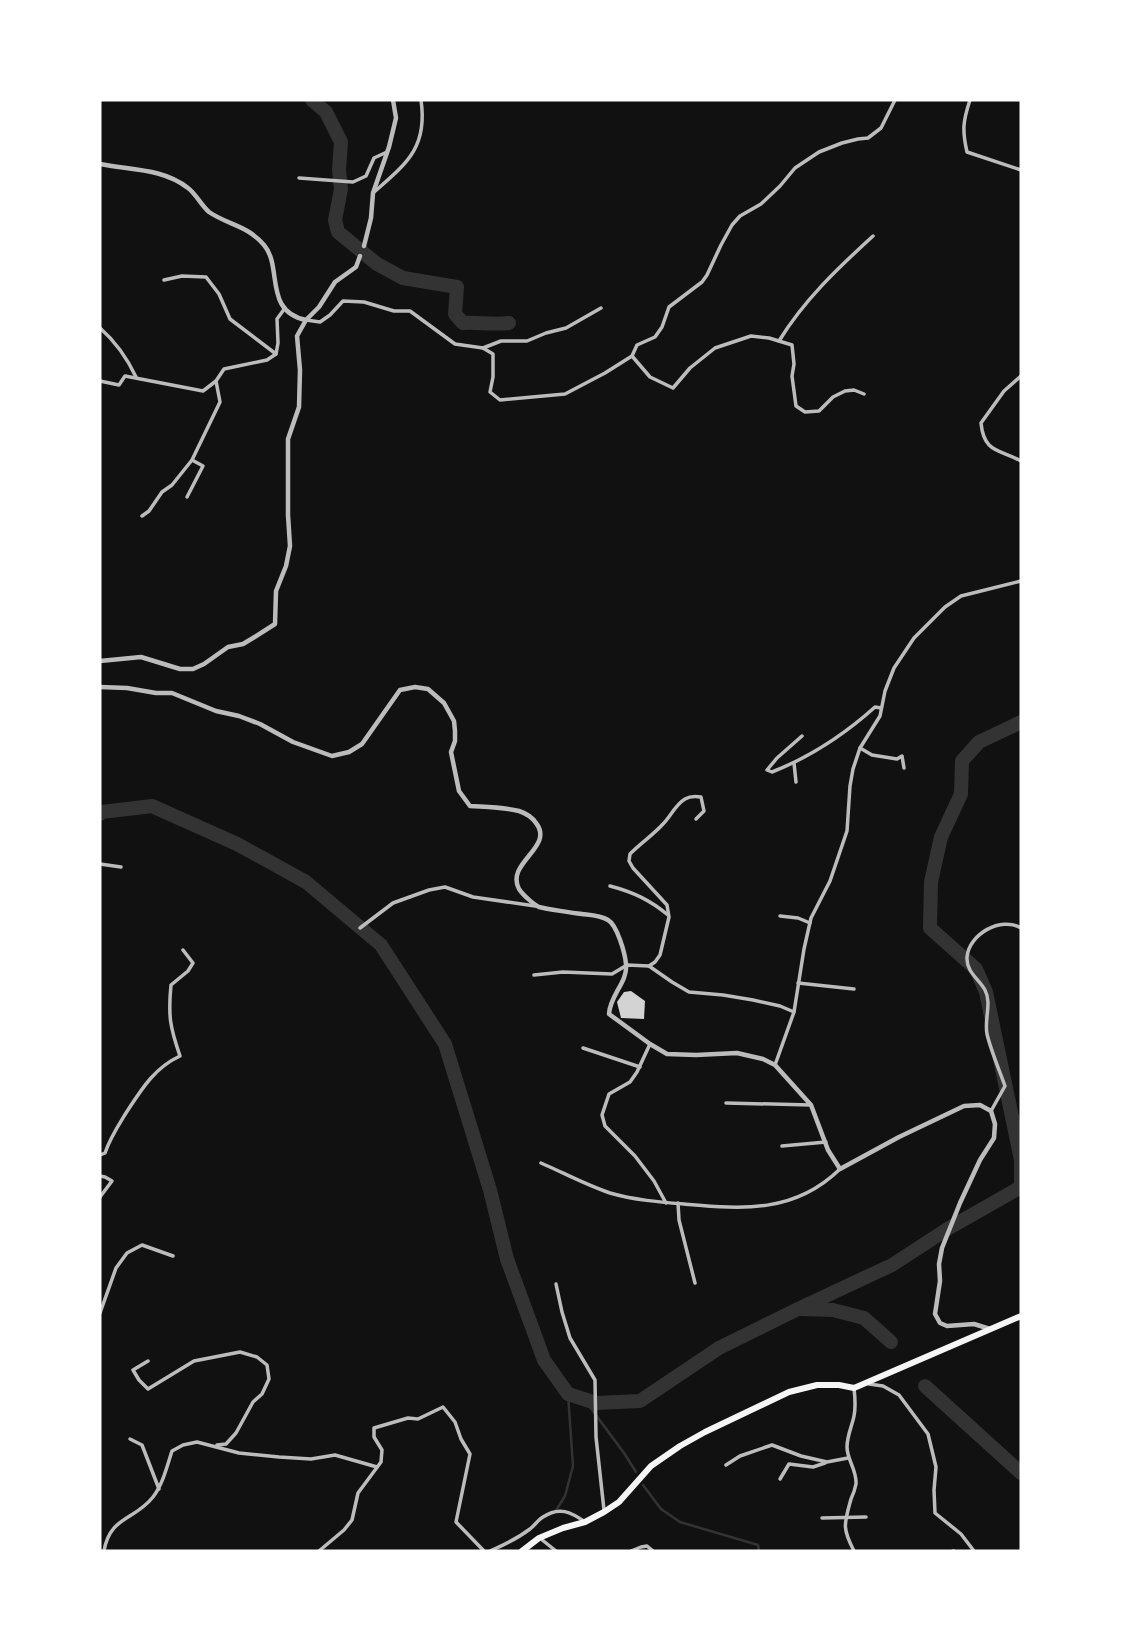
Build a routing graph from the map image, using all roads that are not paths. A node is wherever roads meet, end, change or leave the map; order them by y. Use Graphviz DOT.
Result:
graph roads {
  1 [pos="392,100"];
  2 [pos="421,100"];
  3 [pos="895,100"];
  4 [pos="970,100"];
  5 [pos="387,152"];
  6 [pos="100,164"];
  7 [pos="1021,170"];
  8 [pos="299,178"];
  9 [pos="373,193"];
  10 [pos="873,236"];
  11 [pos="364,246"];
  12 [pos="360,257"];
  13 [pos="164,280"];
  14 [pos="285,308"];
  15 [pos="601,308"];
  16 [pos="306,320"];
  17 [pos="100,328"];
  18 [pos="779,341"];
  19 [pos="483,348"];
  20 [pos="276,354"];
  21 [pos="632,356"];
  22 [pos="1021,376"];
  23 [pos="136,377"];
  24 [pos="100,381"];
  25 [pos="216,381"];
  26 [pos="864,394"];
  27 [pos="191,460"];
  28 [pos="1021,461"];
  29 [pos="187,497"];
  30 [pos="142,516"];
  31 [pos="1021,581"];
  32 [pos="100,661"];
  33 [pos="100,687"];
  34 [pos="881,708"];
  35 [pos="802,736"];
  36 [pos="860,748"];
  37 [pos="794,763"];
  38 [pos="904,768"];
  39 [pos="796,782"];
  40 [pos="695,819"];
  41 [pos="100,864"];
  42 [pos="121,867"];
  43 [pos="610,886"];
  44 [pos="537,906"];
  45 [pos="780,916"];
  46 [pos="669,917"];
  47 [pos="810,923"];
  48 [pos="360,928"];
  49 [pos="1021,928"];
  50 [pos="183,950"];
  51 [pos="626,965"];
  52 [pos="649,966"];
  53 [pos="534,975"];
  54 [pos="798,983"];
  55 [pos="854,989"];
  56 [pos="794,1012"];
  57 [pos="650,1044"];
  58 [pos="583,1048"];
  59 [pos="775,1065"];
  60 [pos="640,1067"];
  61 [pos="726,1103"];
  62 [pos="811,1105"];
  63 [pos="991,1111"];
  64 [pos="825,1142"];
  65 [pos="782,1146"];
  66 [pos="100,1155"];
  67 [pos="541,1163"];
  68 [pos="840,1169"];
  69 [pos="100,1177"];
  70 [pos="100,1197"];
  71 [pos="666,1203"];
  72 [pos="678,1203"];
  73 [pos="173,1256"];
  74 [pos="695,1283"];
  75 [pos="556,1284"];
  76 [pos="100,1313"];
  77 [pos="1021,1316"];
  78 [pos="990,1329"];
  79 [pos="148,1361"];
  80 [pos="867,1383"];
  81 [pos="854,1388"];
  82 [pos="130,1438"];
  83 [pos="215,1445"];
  84 [pos="848,1458"];
  85 [pos="827,1462"];
  86 [pos="726,1465"];
  87 [pos="377,1468"];
  88 [pos="780,1479"];
  89 [pos="159,1489"];
  90 [pos="604,1512"];
  91 [pos="822,1517"];
  92 [pos="846,1517"];
  93 [pos="866,1517"];
  94 [pos="585,1522"];
  95 [pos="539,1538"];
  96 [pos="104,1551"];
  97 [pos="319,1551"];
  98 [pos="484,1551"];
  99 [pos="490,1551"];
  100 [pos="522,1551"];
  101 [pos="556,1551"];
  102 [pos="631,1551"];
  103 [pos="653,1551"];
  104 [pos="854,1551"];
  105 [pos="974,1551"];
  1 -- 5 [label="street"];
  2 -- 9 [label="street"];
  3 -- 21 [label="street"];
  4 -- 7 [label="street"];
  5 -- 8 [label="street"];
  5 -- 9 [label="street"];
  6 -- 14 [label="street"];
  9 -- 11 [label="street"];
  10 -- 18 [label="street"];
  11 -- 12 [label="street"];
  12 -- 16 [label="street"];
  13 -- 20 [label="street"];
  14 -- 16 [label="street"];
  14 -- 20 [label="street"];
  15 -- 19 [label="street"];
  16 -- 19 [label="street"];
  16 -- 32 [label="street"];
  17 -- 23 [label="street"];
  18 -- 21 [label="street"];
  18 -- 26 [label="street"];
  19 -- 21 [label="street"];
  20 -- 25 [label="street"];
  22 -- 28 [label="street"];
  23 -- 24 [label="street"];
  23 -- 25 [label="street"];
  25 -- 27 [label="street"];
  27 -- 29 [label="street"];
  27 -- 30 [label="street"];
  31 -- 34 [label="street"];
  33 -- 44 [label="street"];
  34 -- 36 [label="street"];
  34 -- 37 [label="street"];
  35 -- 37 [label="street"];
  36 -- 38 [label="street"];
  36 -- 47 [label="street"];
  37 -- 39 [label="street"];
  40 -- 46 [label="street"];
  41 -- 42 [label="street"];
  43 -- 46 [label="street"];
  44 -- 48 [label="street"];
  44 -- 51 [label="street"];
  45 -- 47 [label="street"];
  46 -- 52 [label="street"];
  47 -- 54 [label="street"];
  49 -- 63 [label="street"];
  50 -- 66 [label="street"];
  51 -- 52 [label="street"];
  51 -- 53 [label="street"];
  51 -- 57 [label="street"];
  52 -- 56 [label="street"];
  54 -- 55 [label="street"];
  54 -- 56 [label="street"];
  56 -- 59 [label="street"];
  57 -- 59 [label="street"];
  57 -- 60 [label="street"];
  58 -- 60 [label="street"];
  59 -- 62 [label="street"];
  60 -- 71 [label="street"];
  61 -- 62 [label="street"];
  62 -- 64 [label="street"];
  63 -- 68 [label="street"];
  63 -- 78 [label="street"];
  64 -- 65 [label="street"];
  64 -- 68 [label="street"];
  67 -- 71 [label="street"];
  68 -- 72 [label="street"];
  69 -- 70 [label="street"];
  71 -- 72 [label="street"];
  72 -- 74 [label="street"];
  73 -- 76 [label="street"];
  75 -- 90 [label="street"];
  77 -- 78 [label="main road"];
  78 -- 80 [label="main road"];
  79 -- 83 [label="street"];
  80 -- 81 [label="main road"];
  80 -- 105 [label="street"];
  81 -- 84 [label="street"];
  81 -- 90 [label="main road"];
  82 -- 89 [label="street"];
  83 -- 87 [label="street"];
  83 -- 89 [label="street"];
  84 -- 85 [label="street"];
  84 -- 92 [label="street"];
  85 -- 86 [label="street"];
  85 -- 88 [label="street"];
  87 -- 97 [label="street"];
  87 -- 98 [label="street"];
  89 -- 96 [label="street"];
  90 -- 94 [label="main road"];
  91 -- 92 [label="street"];
  92 -- 93 [label="street"];
  92 -- 104 [label="street"];
  94 -- 95 [label="main road"];
  94 -- 99 [label="street"];
  95 -- 100 [label="main road"];
  95 -- 101 [label="street"];
  102 -- 103 [label="street"];
}
